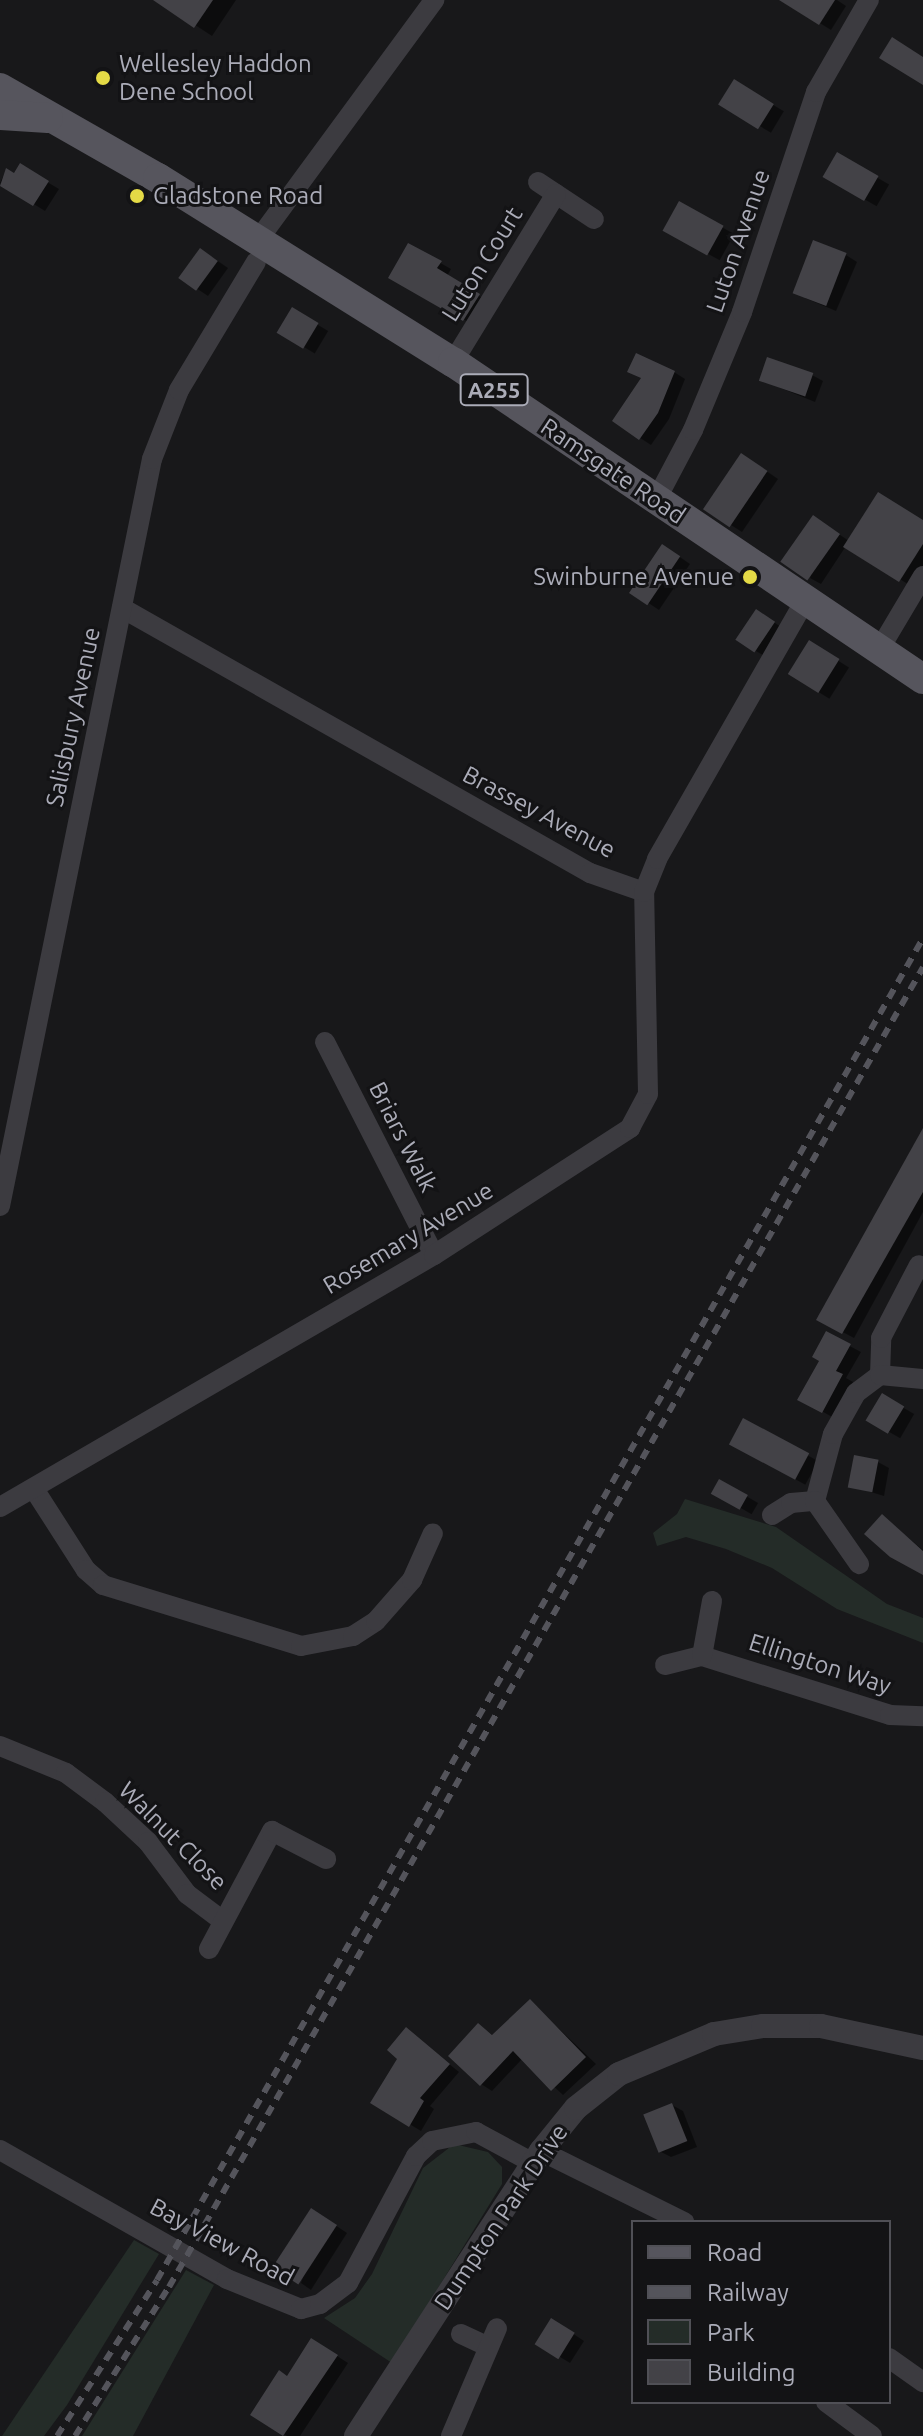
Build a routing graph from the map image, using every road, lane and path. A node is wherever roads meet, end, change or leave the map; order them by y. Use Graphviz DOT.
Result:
graph roads {
  1 [pos="434,0"];
  2 [pos="869,0"];
  3 [pos="0,88"];
  4 [pos="0,115"];
  5 [pos="54,119"];
  6 [pos="538,182"];
  7 [pos="556,194"];
  8 [pos="594,219"];
  9 [pos="257,251"];
  10 [pos="453,362"];
  11 [pos="656,500"];
  12 [pos="923,576"];
  13 [pos="805,601"];
  14 [pos="122,608"];
  15 [pos="879,650"];
  16 [pos="923,679"];
  17 [pos="644,892"];
  18 [pos="325,1042"];
  19 [pos="0,1206"];
  20 [pos="434,1255"];
  21 [pos="919,1265"];
  22 [pos="880,1375"];
  23 [pos="923,1379"];
  24 [pos="34,1489"];
  25 [pos="815,1501"];
  26 [pos="0,1507"];
  27 [pos="772,1515"];
  28 [pos="433,1533"];
  29 [pos="859,1564"];
  30 [pos="712,1601"];
  31 [pos="702,1656"];
  32 [pos="665,1665"];
  33 [pos="923,1716"];
  34 [pos="0,1746"];
  35 [pos="326,1859"];
  36 [pos="223,1921"];
  37 [pos="209,1949"];
  38 [pos="923,2048"];
  39 [pos="0,2150"];
  40 [pos="537,2157"];
  41 [pos="679,2220"];
  42 [pos="497,2328"];
  43 [pos="461,2334"];
  44 [pos="487,2346"];
  45 [pos="891,2359"];
  46 [pos="923,2382"];
  47 [pos="829,2404"];
  48 [pos="356,2436"];
  49 [pos="451,2436"];
  50 [pos="872,2436"];
  1 -- 9 [label="street"];
  2 -- 11 [label="street, Luton Avenue"];
  3 -- 5 [label="main road, Ramsgate Road / A255"];
  4 -- 5 [label="main road, Ramsgate Road / A255"];
  5 -- 9 [label="main road, Ramsgate Road / A255"];
  6 -- 7 [label="street, Luton Court"];
  7 -- 8 [label="street, Luton Court"];
  7 -- 10 [label="street, Luton Court"];
  9 -- 10 [label="main road, Ramsgate Road / A255"];
  9 -- 14 [label="street, Salisbury Avenue"];
  10 -- 11 [label="main road, Ramsgate Road / A255"];
  11 -- 13 [label="main road, Ramsgate Road / A255"];
  12 -- 15 [label="street"];
  13 -- 15 [label="main road, Ramsgate Road / A255"];
  13 -- 17 [label="street"];
  14 -- 17 [label="street, Brassey Avenue"];
  14 -- 19 [label="street, Salisbury Avenue"];
  15 -- 16 [label="main road, Ramsgate Road / A255"];
  17 -- 20 [label="street, Rosemary Avenue"];
  18 -- 20 [label="street, Briars Walk"];
  20 -- 24 [label="street, Rosemary Avenue"];
  21 -- 22 [label="street"];
  22 -- 23 [label="street"];
  22 -- 25 [label="street"];
  24 -- 26 [label="street, Rosemary Avenue"];
  24 -- 28 [label="street"];
  25 -- 27 [label="street"];
  25 -- 29 [label="street"];
  30 -- 31 [label="street"];
  31 -- 32 [label="street"];
  31 -- 33 [label="street, Ellington Way"];
  34 -- 36 [label="street, Walnut Close"];
  35 -- 36 [label="street, Walnut Close"];
  36 -- 37 [label="street, Walnut Close"];
  38 -- 40 [label="street, Dumpton Park Drive"];
  39 -- 40 [label="street, Bay View Road"];
  40 -- 41 [label="street, Bay View Road"];
  40 -- 48 [label="street, Dumpton Park Drive"];
  42 -- 44 [label="street"];
  43 -- 44 [label="street"];
  44 -- 49 [label="street"];
  45 -- 46 [label="street"];
  47 -- 50 [label="street"];
}
